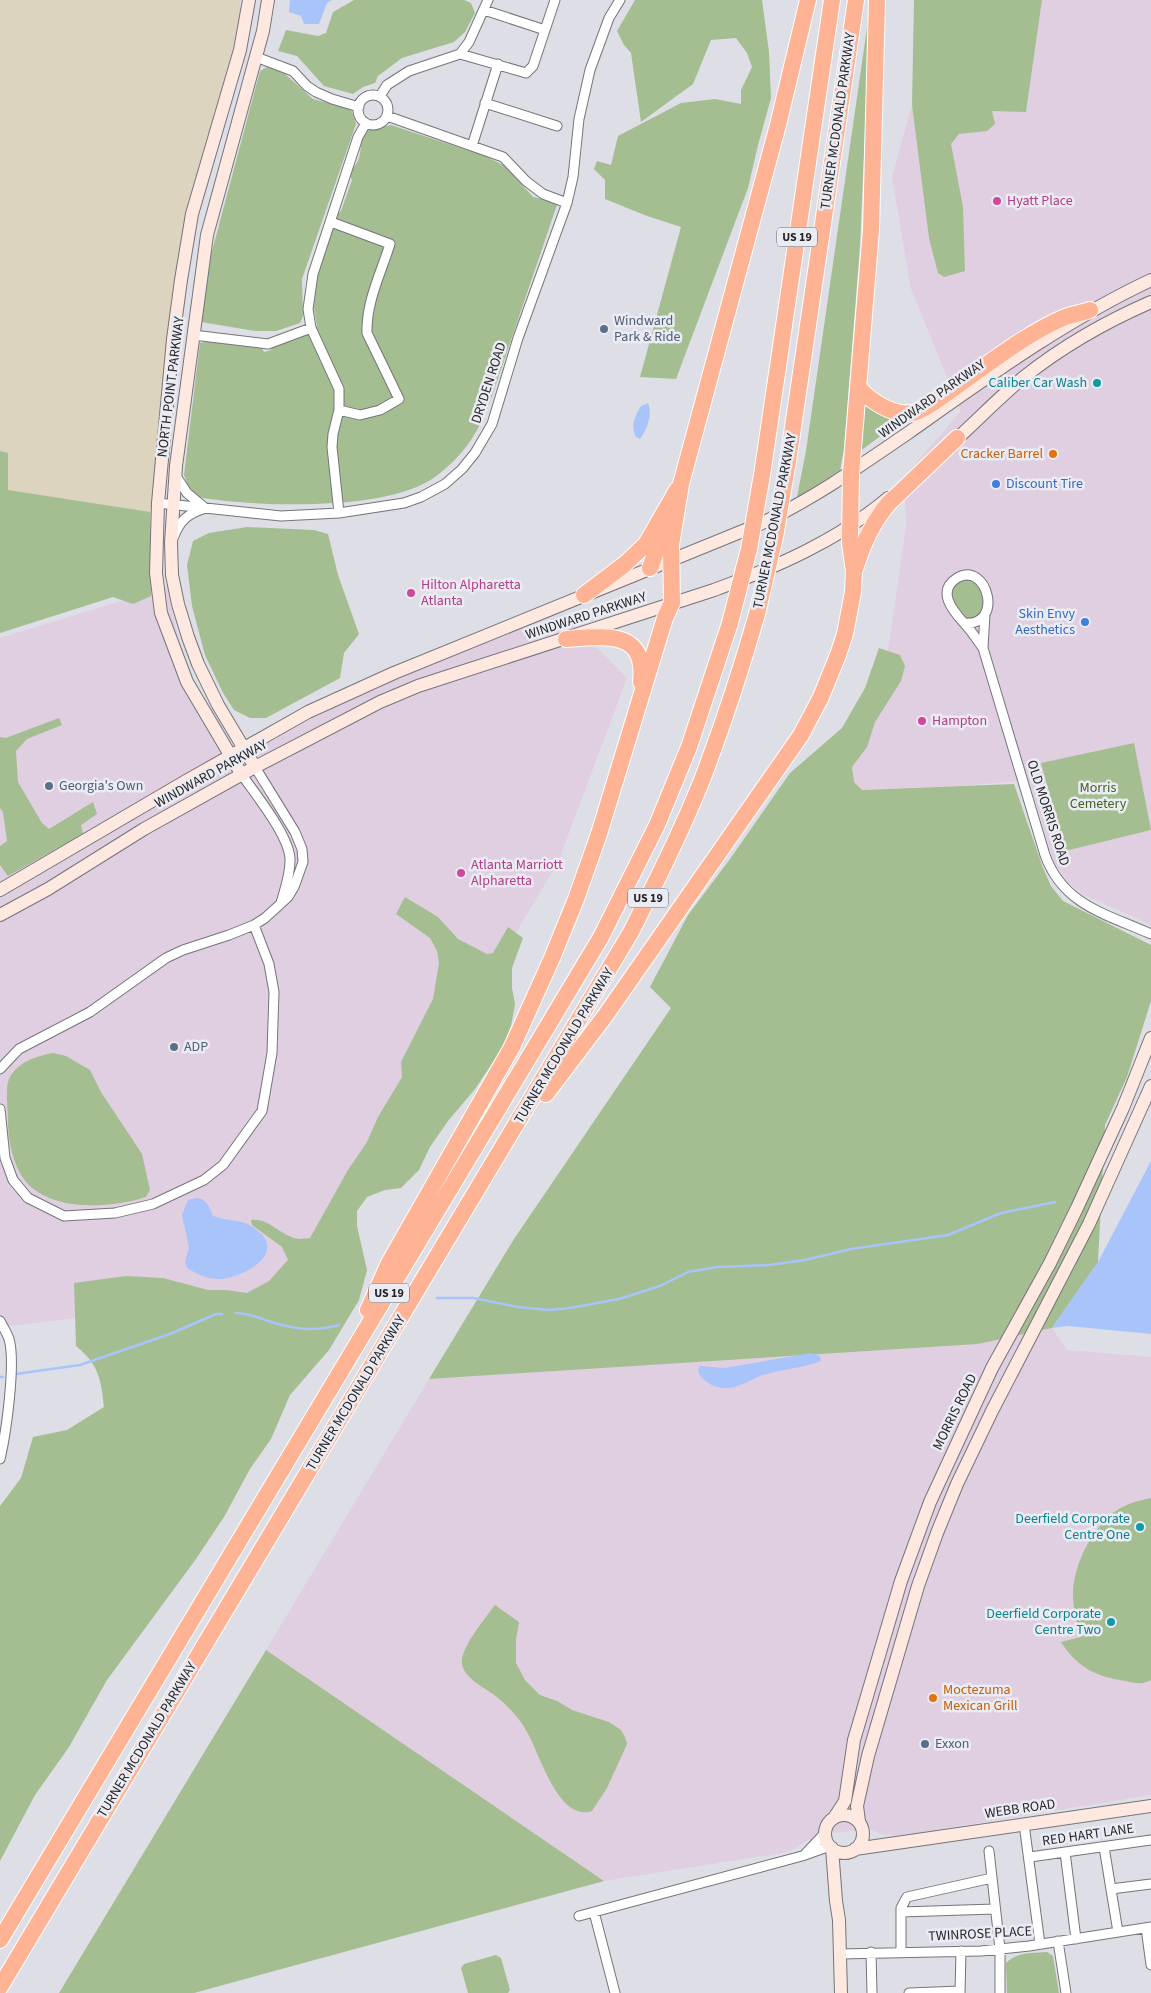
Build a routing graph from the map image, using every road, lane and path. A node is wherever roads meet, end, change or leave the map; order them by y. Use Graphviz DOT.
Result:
graph roads {
  1 [pos="249,0"];
  2 [pos="268,0"];
  3 [pos="488,0"];
  4 [pos="555,0"];
  5 [pos="620,0"];
  6 [pos="808,0"];
  7 [pos="832,0"];
  8 [pos="856,0"];
  9 [pos="877,0"];
  10 [pos="484,10"];
  11 [pos="545,30"];
  12 [pos="460,54"];
  13 [pos="256,57"];
  14 [pos="498,64"];
  15 [pos="380,96"];
  16 [pos="485,103"];
  17 [pos="359,107"];
  18 [pos="387,116"];
  19 [pos="366,123"];
  20 [pos="557,126"];
  21 [pos="472,146"];
  22 [pos="567,203"];
  23 [pos="331,222"];
  24 [pos="1151,280"];
  25 [pos="1121,294"];
  26 [pos="1151,302"];
  27 [pos="1090,310"];
  28 [pos="1130,311"];
  29 [pos="312,328"];
  30 [pos="193,335"];
  31 [pos="858,387"];
  32 [pos="339,410"];
  33 [pos="957,438"];
  34 [pos="851,473"];
  35 [pos="176,475"];
  36 [pos="681,484"];
  37 [pos="158,504"];
  38 [pos="173,504"];
  39 [pos="206,508"];
  40 [pos="339,513"];
  41 [pos="676,514"];
  42 [pos="850,525"];
  43 [pos="171,543"];
  44 [pos="671,559"];
  45 [pos="650,568"];
  46 [pos="854,571"];
  47 [pos="584,595"];
  48 [pos="672,603"];
  49 [pos="986,614"];
  50 [pos="964,623"];
  51 [pos="566,639"];
  52 [pos="983,648"];
  53 [pos="639,700"];
  54 [pos="244,748"];
  55 [pos="230,756"];
  56 [pos="255,767"];
  57 [pos="242,775"];
  58 [pos="0,890"];
  59 [pos="281,903"];
  60 [pos="0,915"];
  61 [pos="254,925"];
  62 [pos="1151,934"];
  63 [pos="1151,1038"];
  64 [pos="0,1068"];
  65 [pos="1151,1086"];
  66 [pos="0,1109"];
  67 [pos="495,1161"];
  68 [pos="0,1321"];
  69 [pos="339,1372"];
  70 [pos="0,1459"];
  71 [pos="1151,1806"];
  72 [pos="834,1818"];
  73 [pos="1024,1824"];
  74 [pos="861,1826"];
  75 [pos="825,1833"];
  76 [pos="1151,1840"];
  77 [pos="892,1842"];
  78 [pos="831,1847"];
  79 [pos="1104,1847"];
  80 [pos="853,1850"];
  81 [pos="988,1850"];
  82 [pos="1065,1852"];
  83 [pos="802,1856"];
  84 [pos="1030,1857"];
  85 [pos="992,1878"];
  86 [pos="1151,1884"];
  87 [pos="1111,1889"];
  88 [pos="995,1909"];
  89 [pos="594,1912"];
  90 [pos="901,1912"];
  91 [pos="578,1916"];
  92 [pos="839,1920"];
  93 [pos="1148,1928"];
  94 [pos="1118,1932"];
  95 [pos="1076,1939"];
  96 [pos="0,1940"];
  97 [pos="1058,1941"];
  98 [pos="1040,1944"];
  99 [pos="1000,1949"];
  100 [pos="961,1951"];
  101 [pos="871,1952"];
  102 [pos="901,1952"];
  103 [pos="840,1954"];
  104 [pos="1151,1965"];
  105 [pos="0,1987"];
  106 [pos="960,1992"];
  107 [pos="615,1993"];
  108 [pos="841,1993"];
  109 [pos="872,1993"];
  110 [pos="909,1993"];
  111 [pos="1000,1993"];
  112 [pos="1066,1993"];
  1 -- 37 [label="street, NORTH POINT PARKWAY"];
  2 -- 13 [label="street, NORTH POINT PARKWAY"];
  3 -- 10 [label="street"];
  4 -- 11 [label="street"];
  5 -- 22 [label="street, DRYDEN ROAD"];
  6 -- 36 [label="highway"];
  7 -- 69 [label="highway, TURNER MCDONALD PARKWAY / US 19, bridge"];
  8 -- 67 [label="highway, TURNER MCDONALD PARKWAY / US 19, bridge"];
  9 -- 31 [label="highway"];
  10 -- 11 [label="street"];
  10 -- 12 [label="street"];
  11 -- 14 [label="street"];
  12 -- 14 [label="street"];
  12 -- 15 [label="street"];
  13 -- 17 [label="street"];
  13 -- 30 [label="street, NORTH POINT PARKWAY"];
  14 -- 16 [label="street"];
  15 -- 17 [label="street"];
  15 -- 18 [label="street"];
  16 -- 20 [label="street"];
  16 -- 21 [label="street"];
  17 -- 19 [label="street"];
  18 -- 19 [label="street"];
  18 -- 21 [label="street"];
  19 -- 23 [label="street"];
  21 -- 22 [label="street"];
  22 -- 40 [label="street, DRYDEN ROAD"];
  23 -- 29 [label="street"];
  23 -- 32 [label="street"];
  24 -- 25 [label="street, WINDWARD PARKWAY"];
  25 -- 27 [label="street, WINDWARD PARKWAY"];
  25 -- 28 [label="street"];
  26 -- 28 [label="street, WINDWARD PARKWAY"];
  27 -- 31 [label="highway"];
  27 -- 34 [label="street, WINDWARD PARKWAY"];
  28 -- 33 [label="street, WINDWARD PARKWAY"];
  29 -- 30 [label="street"];
  29 -- 32 [label="street"];
  30 -- 35 [label="street, NORTH POINT PARKWAY"];
  31 -- 34 [label="highway"];
  32 -- 40 [label="street"];
  33 -- 42 [label="street, WINDWARD PARKWAY"];
  33 -- 46 [label="highway"];
  34 -- 42 [label="highway"];
  34 -- 44 [label="street, WINDWARD PARKWAY"];
  35 -- 38 [label="street, NORTH POINT PARKWAY"];
  35 -- 39 [label="street"];
  36 -- 41 [label="highway"];
  36 -- 47 [label="highway"];
  37 -- 38 [label="street, DRYDEN ROAD"];
  37 -- 55 [label="street, NORTH POINT PARKWAY"];
  38 -- 39 [label="street, DRYDEN ROAD"];
  38 -- 43 [label="street, NORTH POINT PARKWAY"];
  39 -- 40 [label="street, DRYDEN ROAD"];
  39 -- 43 [label="street"];
  41 -- 44 [label="highway"];
  41 -- 45 [label="highway"];
  42 -- 46 [label="highway"];
  42 -- 48 [label="street, WINDWARD PARKWAY"];
  43 -- 54 [label="street, NORTH POINT PARKWAY"];
  44 -- 45 [label="street, WINDWARD PARKWAY"];
  44 -- 48 [label="highway"];
  45 -- 47 [label="street, WINDWARD PARKWAY"];
  46 -- 67 [label="highway"];
  47 -- 54 [label="street, WINDWARD PARKWAY"];
  48 -- 51 [label="street, WINDWARD PARKWAY"];
  48 -- 53 [label="highway"];
  49 -- 50 [label="street"];
  49 -- 50 [label="street, OLD MORRIS ROAD"];
  49 -- 52 [label="street, OLD MORRIS ROAD"];
  50 -- 52 [label="street, OLD MORRIS ROAD"];
  51 -- 53 [label="highway"];
  51 -- 56 [label="street, WINDWARD PARKWAY"];
  52 -- 62 [label="street, OLD MORRIS ROAD"];
  53 -- 69 [label="highway"];
  54 -- 55 [label="street, WINDWARD PARKWAY"];
  54 -- 56 [label="street, NORTH POINT PARKWAY"];
  55 -- 57 [label="street, NORTH POINT PARKWAY"];
  55 -- 58 [label="street, WINDWARD PARKWAY"];
  56 -- 57 [label="street, WINDWARD PARKWAY"];
  56 -- 59 [label="street"];
  57 -- 59 [label="street"];
  57 -- 60 [label="street, WINDWARD PARKWAY"];
  59 -- 61 [label="street"];
  61 -- 64 [label="street"];
  61 -- 66 [label="street"];
  63 -- 72 [label="street, MORRIS ROAD"];
  65 -- 74 [label="street"];
  67 -- 105 [label="highway, TURNER MCDONALD PARKWAY / US 19"];
  68 -- 70 [label="street"];
  69 -- 96 [label="highway, TURNER MCDONALD PARKWAY / US 19"];
  71 -- 73 [label="street, WEBB ROAD"];
  72 -- 74 [label="street"];
  72 -- 75 [label="street"];
  73 -- 77 [label="street, WEBB ROAD"];
  73 -- 84 [label="street"];
  74 -- 77 [label="street, WEBB ROAD"];
  74 -- 80 [label="street"];
  75 -- 78 [label="street"];
  75 -- 83 [label="street"];
  76 -- 79 [label="street, RED HART LANE"];
  77 -- 80 [label="street, WEBB ROAD"];
  78 -- 80 [label="street"];
  78 -- 83 [label="street"];
  78 -- 92 [label="street"];
  79 -- 82 [label="street, RED HART LANE"];
  79 -- 87 [label="street"];
  80 -- 92 [label="street"];
  81 -- 85 [label="street"];
  82 -- 84 [label="street, RED HART LANE"];
  82 -- 95 [label="street"];
  83 -- 89 [label="street"];
  84 -- 98 [label="street"];
  85 -- 88 [label="street"];
  85 -- 90 [label="street"];
  86 -- 87 [label="street"];
  87 -- 94 [label="street"];
  88 -- 90 [label="street"];
  88 -- 99 [label="street"];
  89 -- 91 [label="street"];
  89 -- 107 [label="street"];
  90 -- 102 [label="street"];
  92 -- 103 [label="street"];
  93 -- 94 [label="street, TWINROSE PLACE"];
  93 -- 104 [label="street"];
  94 -- 95 [label="street, TWINROSE PLACE"];
  95 -- 97 [label="street, TWINROSE PLACE"];
  97 -- 98 [label="street, TWINROSE PLACE"];
  97 -- 112 [label="street"];
  98 -- 99 [label="street, TWINROSE PLACE"];
  99 -- 100 [label="street, TWINROSE PLACE"];
  99 -- 111 [label="street"];
  100 -- 102 [label="street, TWINROSE PLACE"];
  100 -- 106 [label="street"];
  101 -- 102 [label="street, TWINROSE PLACE"];
  101 -- 103 [label="street, TWINROSE PLACE"];
  101 -- 109 [label="street"];
  103 -- 108 [label="street"];
  106 -- 110 [label="street"];
}
